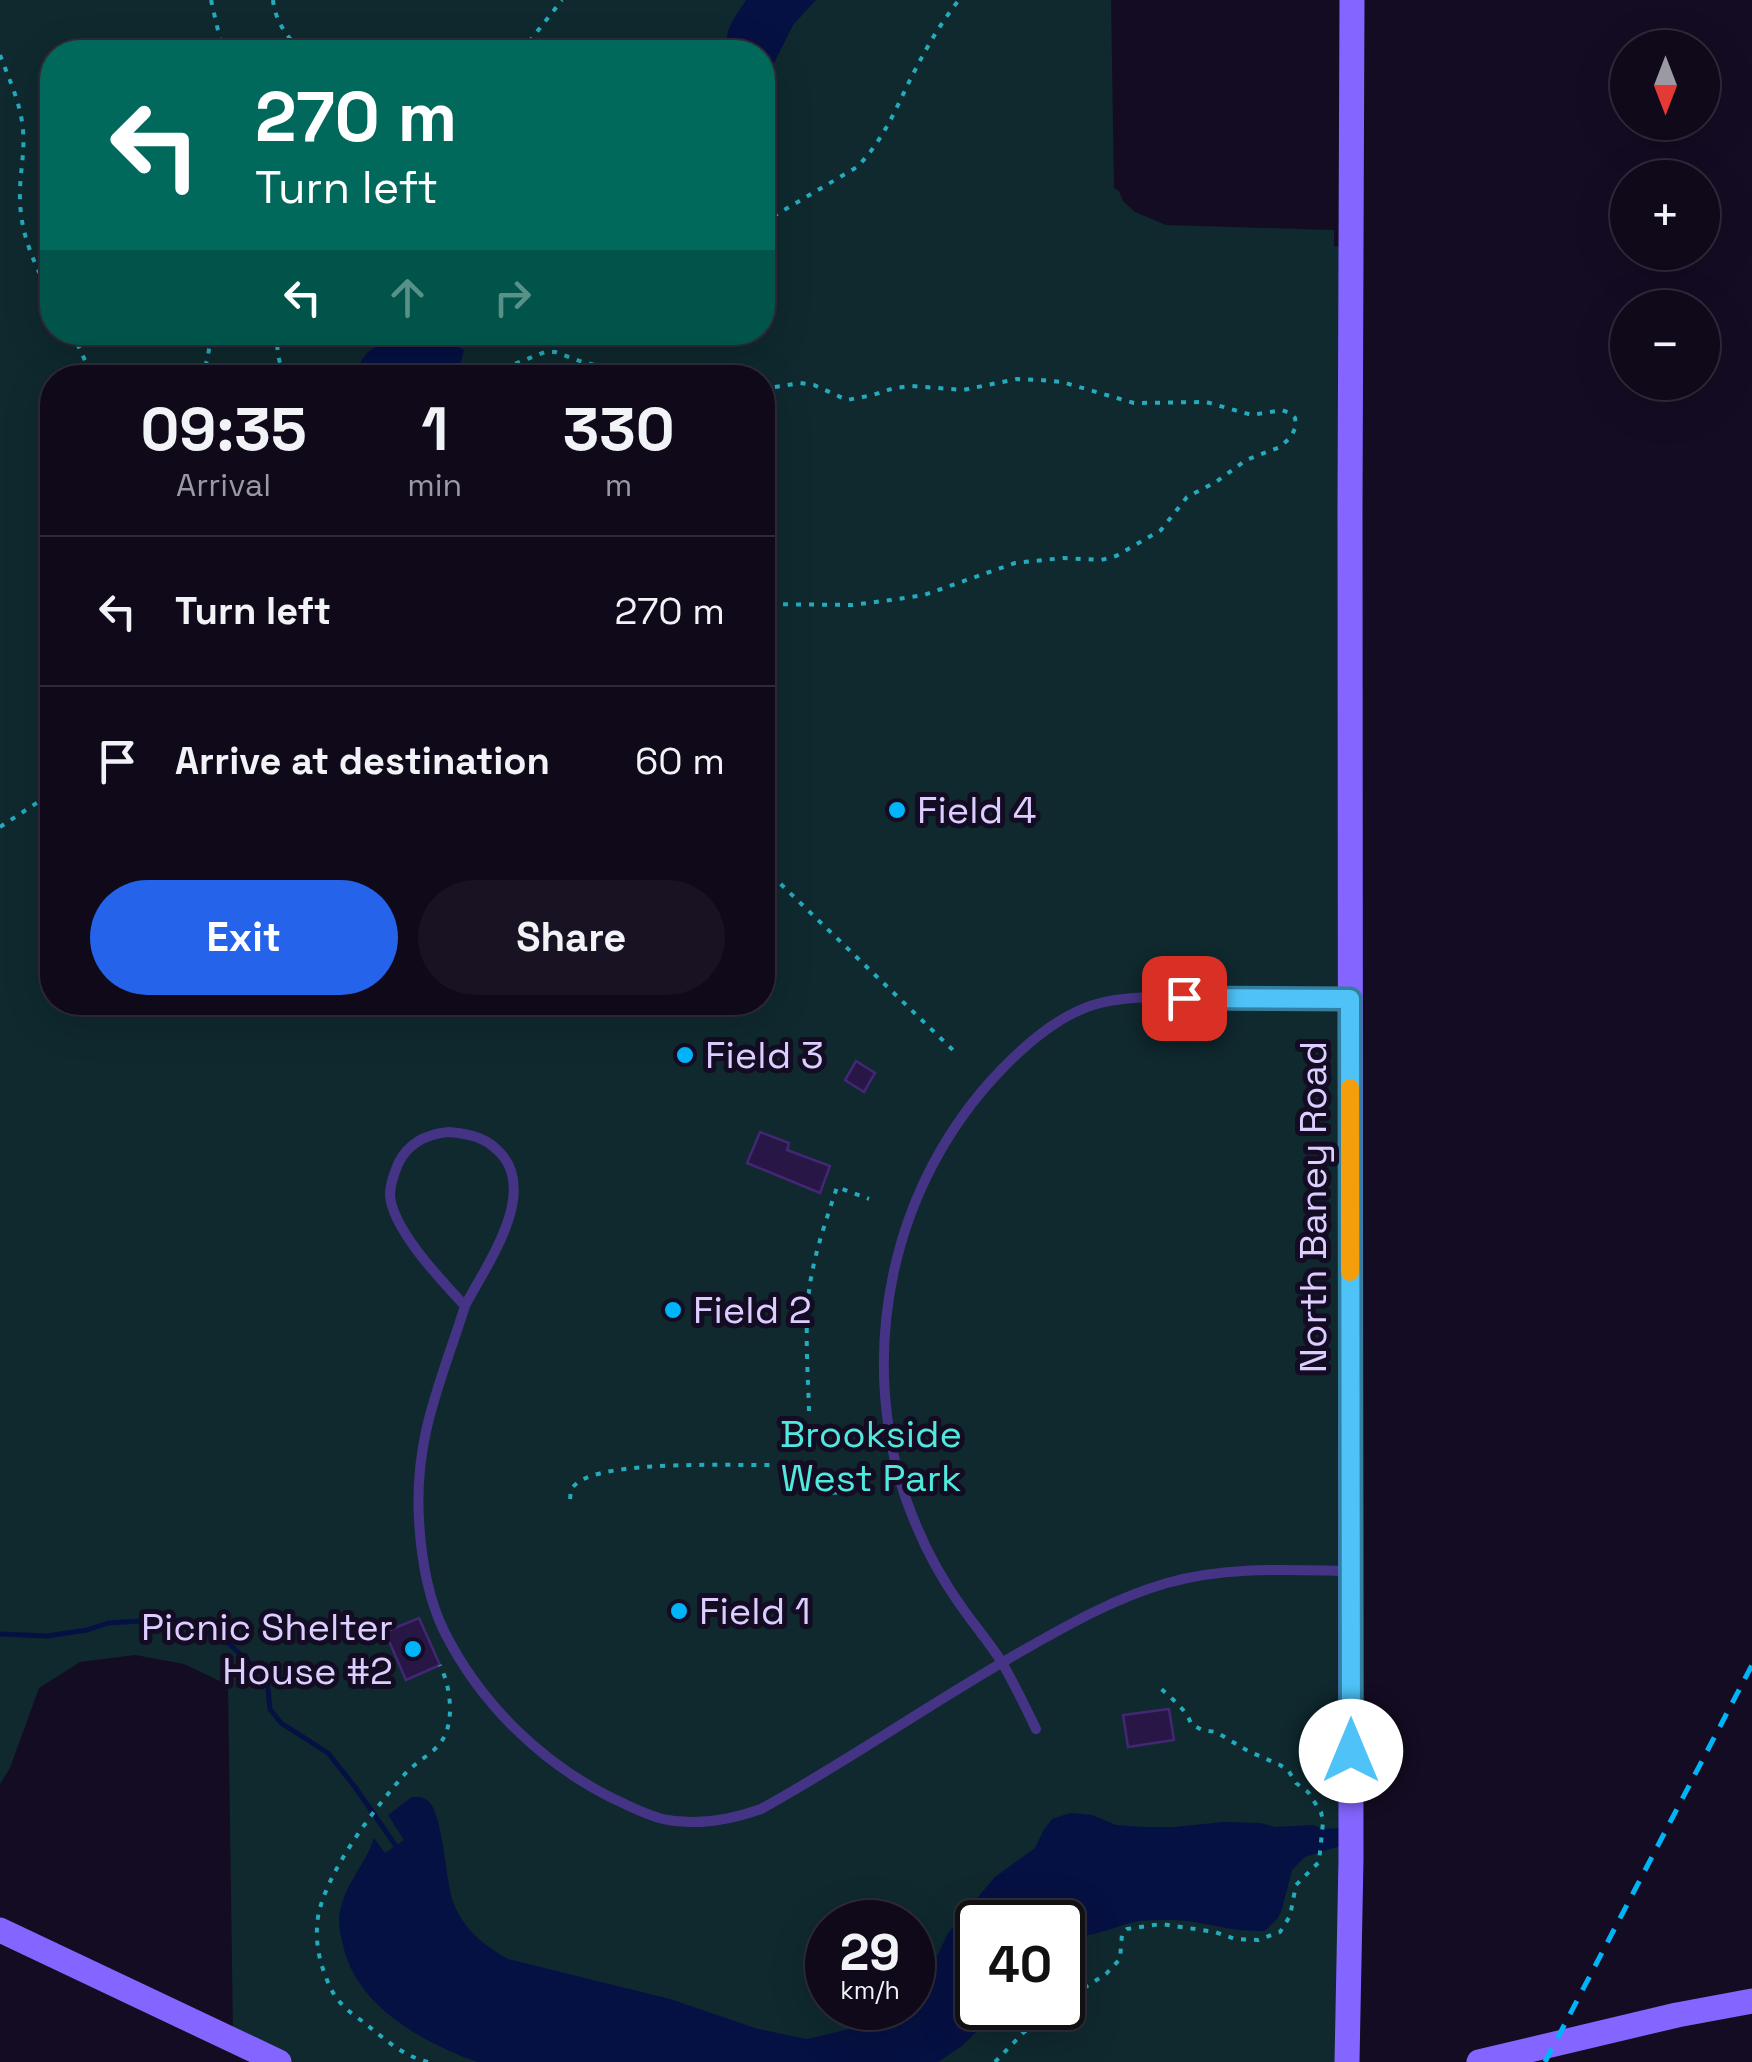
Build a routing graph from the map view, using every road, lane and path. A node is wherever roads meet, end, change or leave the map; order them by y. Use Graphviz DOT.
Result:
graph roads {
  1 [pos="211,0"];
  2 [pos="273,0"];
  3 [pos="562,0"];
  4 [pos="959,0"];
  5 [pos="1352,0"];
  6 [pos="220,40"];
  7 [pos="290,40"];
  8 [pos="530,40"];
  9 [pos="0,55"];
  10 [pos="775,215"];
  11 [pos="40,274"];
  12 [pos="512,365"];
  13 [pos="596,365"];
  14 [pos="775,387"];
  15 [pos="775,604"];
  16 [pos="40,801"];
  17 [pos="0,827"];
  18 [pos="775,879"];
  19 [pos="1350,999"];
  20 [pos="956,1053"];
  21 [pos="869,1199"];
  22 [pos="465,1306"];
  23 [pos="809,1411"];
  24 [pos="852,1492"];
  25 [pos="570,1498"];
  26 [pos="1351,1571"];
  27 [pos="1002,1662"];
  28 [pos="440,1665"];
  29 [pos="1159,1687"];
  30 [pos="1036,1728"];
  31 [pos="0,1930"];
  32 [pos="1085,1987"];
  33 [pos="1752,2001"];
  34 [pos="1026,2030"];
  35 [pos="279,2062"];
  36 [pos="428,2062"];
  37 [pos="994,2062"];
  38 [pos="1346,2062"];
  39 [pos="1478,2062"];
  1 -- 6 [label="path"];
  2 -- 7 [label="path"];
  3 -- 8 [label="path"];
  4 -- 10 [label="path"];
  5 -- 19 [label="street, North Baney Road"];
  9 -- 11 [label="path"];
  12 -- 13 [label="path"];
  14 -- 15 [label="path"];
  16 -- 17 [label="path"];
  18 -- 20 [label="path"];
  19 -- 26 [label="street, North Baney Road"];
  19 -- 27 [label="lane"];
  21 -- 23 [label="path"];
  22 -- 22 [label="lane"];
  22 -- 27 [label="lane"];
  24 -- 25 [label="path"];
  26 -- 27 [label="lane"];
  26 -- 38 [label="street, North Baney Road"];
  27 -- 30 [label="lane"];
  28 -- 36 [label="path"];
  29 -- 32 [label="path"];
  31 -- 35 [label="street"];
  33 -- 39 [label="street"];
  34 -- 37 [label="path"];
}
